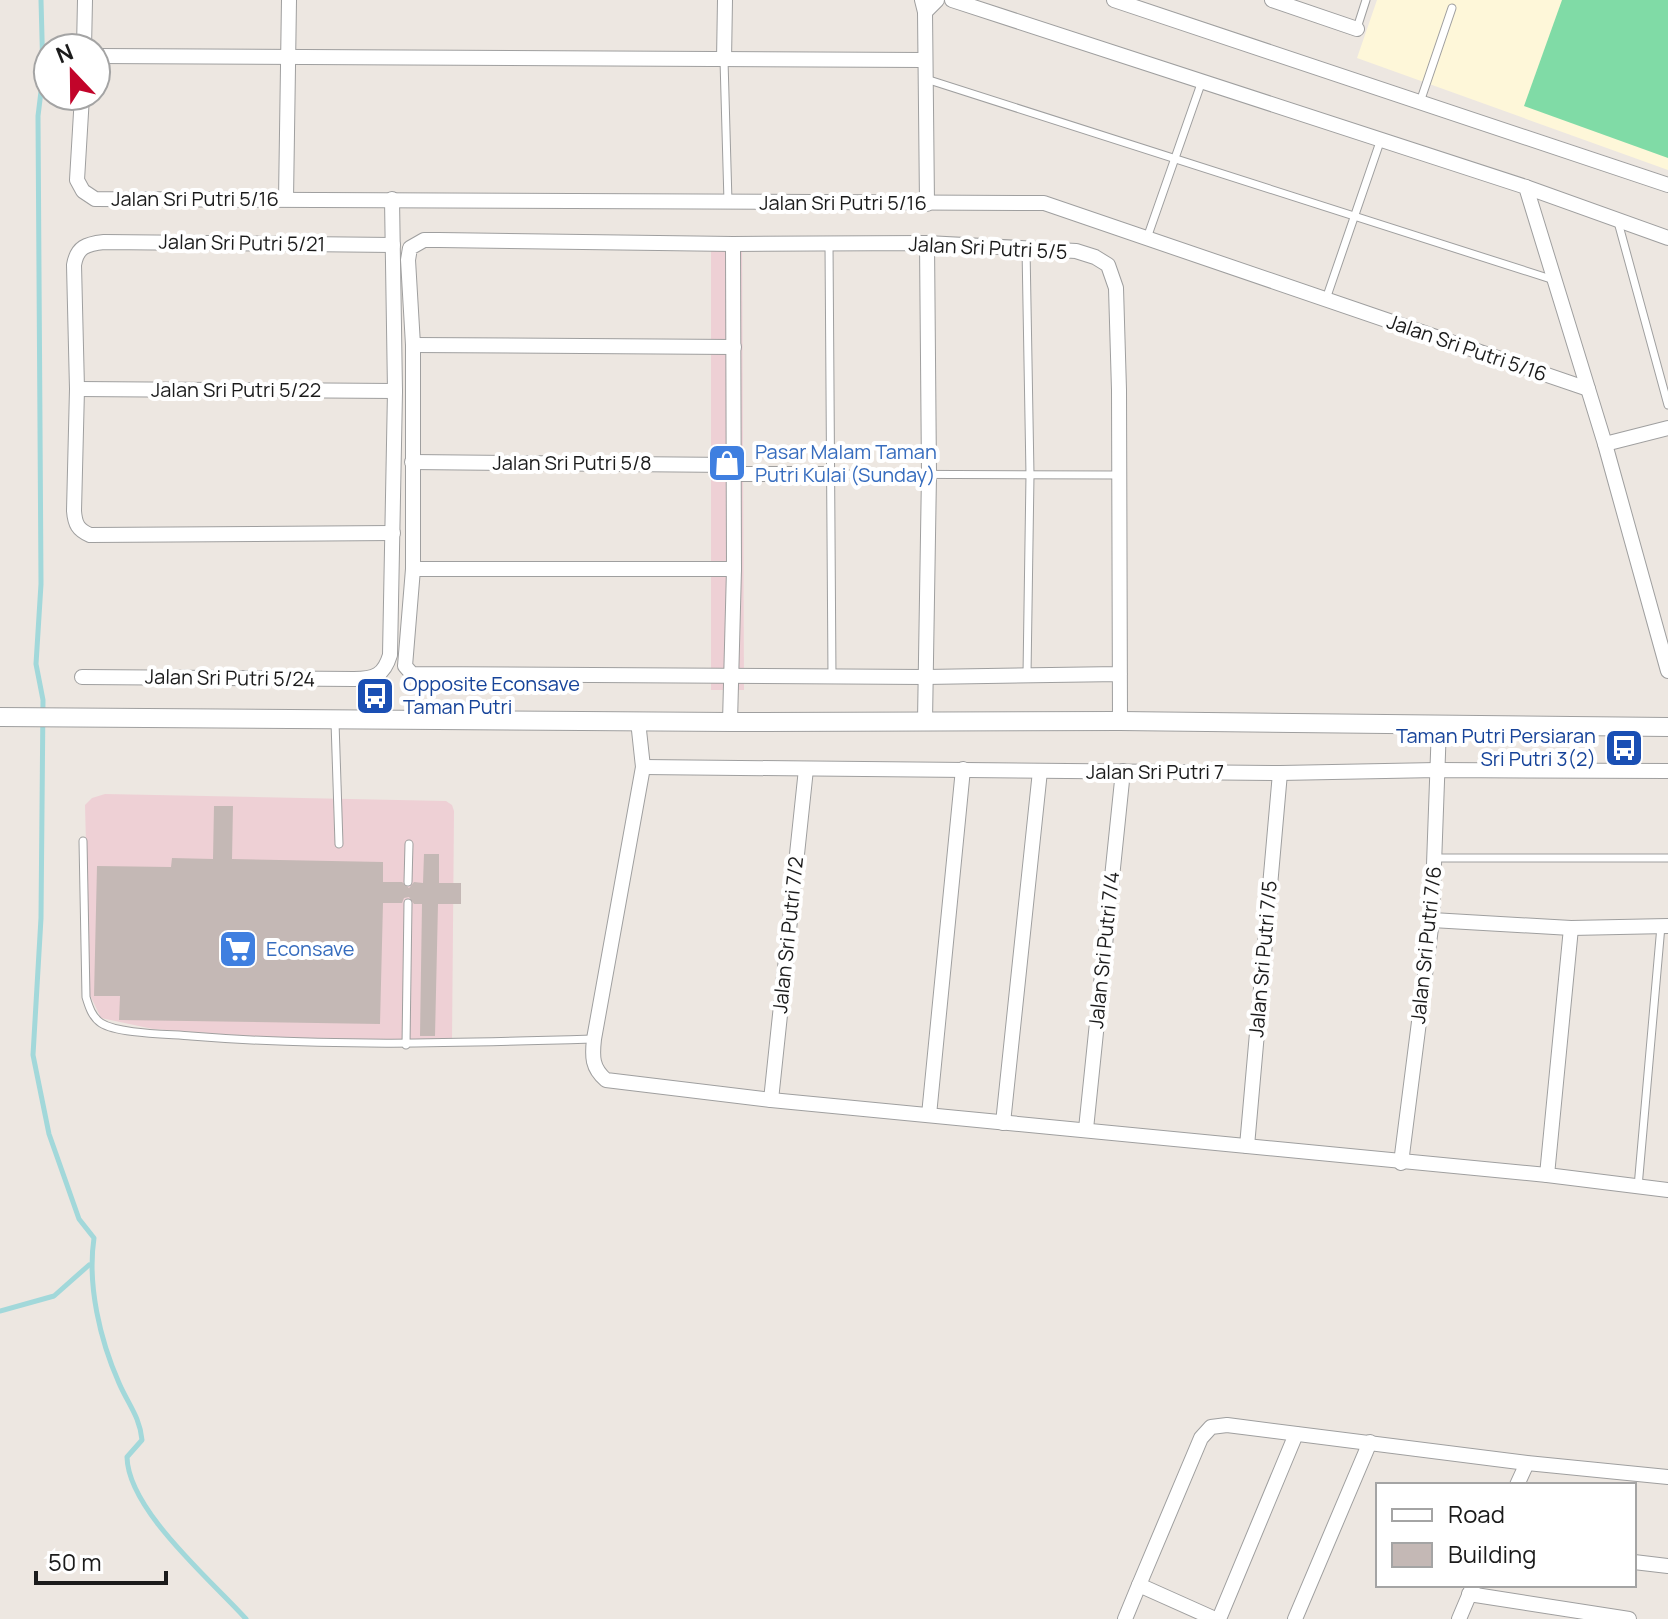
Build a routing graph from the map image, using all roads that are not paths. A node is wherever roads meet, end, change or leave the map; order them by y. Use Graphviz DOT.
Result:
graph roads {
  1 [pos="85,0"];
  2 [pos="289,0"];
  3 [pos="725,0"];
  4 [pos="937,0"];
  5 [pos="952,0"];
  6 [pos="1114,0"];
  7 [pos="1272,0"];
  8 [pos="1366,0"];
  9 [pos="923,6"];
  10 [pos="1452,8"];
  11 [pos="1357,29"];
  12 [pos="84,32"];
  13 [pos="112,56"];
  14 [pos="289,58"];
  15 [pos="724,60"];
  16 [pos="924,60"];
  17 [pos="924,78"];
  18 [pos="1202,81"];
  19 [pos="1420,102"];
  20 [pos="81,112"];
  21 [pos="1381,139"];
  22 [pos="1174,159"];
  23 [pos="1668,185"];
  24 [pos="1526,187"];
  25 [pos="286,199"];
  26 [pos="392,199"];
  27 [pos="728,203"];
  28 [pos="927,204"];
  29 [pos="1355,216"];
  30 [pos="1617,220"];
  31 [pos="1147,238"];
  32 [pos="1668,238"];
  33 [pos="927,243"];
  34 [pos="733,244"];
  35 [pos="829,244"];
  36 [pos="393,245"];
  37 [pos="1026,248"];
  38 [pos="1555,280"];
  39 [pos="1326,299"];
  40 [pos="413,345"];
  41 [pos="734,347"];
  42 [pos="77,389"];
  43 [pos="1588,389"];
  44 [pos="395,391"];
  45 [pos="1668,405"];
  46 [pos="1668,428"];
  47 [pos="1605,444"];
  48 [pos="412,462"];
  49 [pos="733,469"];
  50 [pos="830,474"];
  51 [pos="929,474"];
  52 [pos="1030,475"];
  53 [pos="1118,475"];
  54 [pos="393,533"];
  55 [pos="413,569"];
  56 [pos="734,569"];
  57 [pos="1668,671"];
  58 [pos="1120,674"];
  59 [pos="1027,675"];
  60 [pos="82,677"];
  61 [pos="730,677"];
  62 [pos="832,677"];
  63 [pos="925,677"];
  64 [pos="5,717"];
  65 [pos="335,719"];
  66 [pos="638,721"];
  67 [pos="925,721"];
  68 [pos="1120,721"];
  69 [pos="730,722"];
  70 [pos="1439,726"];
  71 [pos="1668,727"];
  72 [pos="643,767"];
  73 [pos="806,769"];
  74 [pos="963,769"];
  75 [pos="1437,770"];
  76 [pos="1040,771"];
  77 [pos="1123,771"];
  78 [pos="1668,771"];
  79 [pos="1280,773"];
  80 [pos="83,841"];
  81 [pos="339,844"];
  82 [pos="409,844"];
  83 [pos="1435,858"];
  84 [pos="1668,858"];
  85 [pos="408,882"];
  86 [pos="408,903"];
  87 [pos="1432,920"];
  88 [pos="1665,926"];
  89 [pos="1571,928"];
  90 [pos="594,1039"];
  91 [pos="406,1045"];
  92 [pos="771,1100"];
  93 [pos="929,1115"];
  94 [pos="1003,1123"];
  95 [pos="1086,1129"];
  96 [pos="1247,1146"];
  97 [pos="1401,1163"];
  98 [pos="1547,1175"];
  99 [pos="1638,1187"];
  100 [pos="1668,1190"];
  101 [pos="1296,1434"];
  102 [pos="1370,1442"];
  103 [pos="1527,1463"];
  104 [pos="1668,1477"];
  105 [pos="1518,1483"];
  106 [pos="1636,1562"];
  107 [pos="1668,1566"];
  108 [pos="1139,1585"];
  109 [pos="1471,1590"];
  110 [pos="1564,1614"];
  111 [pos="1125,1619"];
  112 [pos="1217,1619"];
  113 [pos="1295,1619"];
  114 [pos="1459,1619"];
  115 [pos="1629,1619"];
  1 -- 12 [label="street"];
  2 -- 14 [label="street"];
  3 -- 15 [label="street"];
  4 -- 9 [label="street"];
  5 -- 18 [label="street"];
  6 -- 19 [label="street"];
  7 -- 11 [label="street"];
  8 -- 11 [label="lane"];
  9 -- 16 [label="street"];
  10 -- 19 [label="lane"];
  13 -- 14 [label="street"];
  14 -- 15 [label="street"];
  14 -- 25 [label="street"];
  15 -- 16 [label="street"];
  15 -- 27 [label="lane"];
  16 -- 17 [label="street"];
  17 -- 22 [label="lane"];
  17 -- 28 [label="street"];
  18 -- 21 [label="street"];
  18 -- 22 [label="lane"];
  19 -- 23 [label="street"];
  20 -- 25 [label="street, Jalan Sri Putri 5/16"];
  21 -- 24 [label="street"];
  21 -- 29 [label="lane"];
  22 -- 29 [label="lane"];
  22 -- 31 [label="lane"];
  24 -- 30 [label="street"];
  24 -- 38 [label="street"];
  25 -- 26 [label="street, Jalan Sri Putri 5/16"];
  26 -- 27 [label="street, Jalan Sri Putri 5/16"];
  26 -- 36 [label="street"];
  27 -- 28 [label="street, Jalan Sri Putri 5/16"];
  28 -- 31 [label="street, Jalan Sri Putri 5/16"];
  29 -- 38 [label="lane"];
  29 -- 39 [label="lane"];
  30 -- 32 [label="street"];
  30 -- 45 [label="lane"];
  31 -- 39 [label="street, Jalan Sri Putri 5/16"];
  33 -- 35 [label="street, Jalan Sri Putri 5/5"];
  33 -- 37 [label="street, Jalan Sri Putri 5/5"];
  33 -- 51 [label="street"];
  34 -- 35 [label="street, Jalan Sri Putri 5/5"];
  34 -- 40 [label="street, Jalan Sri Putri 5/5"];
  34 -- 41 [label="street"];
  35 -- 50 [label="lane"];
  36 -- 42 [label="street, Jalan Sri Putri 5/21"];
  36 -- 44 [label="street"];
  37 -- 52 [label="lane"];
  37 -- 53 [label="street, Jalan Sri Putri 5/5"];
  38 -- 43 [label="street"];
  39 -- 43 [label="street, Jalan Sri Putri 5/16"];
  40 -- 41 [label="street"];
  40 -- 48 [label="street"];
  41 -- 49 [label="street"];
  42 -- 44 [label="street, Jalan Sri Putri 5/22"];
  42 -- 54 [label="street"];
  43 -- 47 [label="street"];
  44 -- 54 [label="street"];
  46 -- 47 [label="street"];
  47 -- 57 [label="street"];
  48 -- 49 [label="street, Jalan Sri Putri 5/8"];
  48 -- 55 [label="street"];
  49 -- 50 [label="street, Jalan Sri Putri 5/8"];
  49 -- 56 [label="street"];
  50 -- 51 [label="lane"];
  50 -- 62 [label="lane"];
  51 -- 52 [label="lane"];
  51 -- 63 [label="street"];
  52 -- 53 [label="lane"];
  52 -- 59 [label="lane"];
  53 -- 58 [label="street, Jalan Sri Putri 5/5"];
  54 -- 60 [label="street, Jalan Sri Putri 5/24"];
  55 -- 56 [label="street"];
  55 -- 61 [label="street"];
  56 -- 61 [label="street"];
  58 -- 59 [label="street"];
  58 -- 68 [label="street, Jalan Sri Putri 5/5"];
  59 -- 63 [label="street"];
  61 -- 62 [label="street"];
  61 -- 69 [label="street"];
  62 -- 63 [label="street"];
  63 -- 67 [label="street"];
  64 -- 65 [label="street"];
  65 -- 66 [label="street"];
  65 -- 81 [label="lane"];
  66 -- 69 [label="street"];
  66 -- 72 [label="street"];
  67 -- 68 [label="street"];
  67 -- 69 [label="street"];
  68 -- 70 [label="street"];
  70 -- 71 [label="street"];
  70 -- 75 [label="street, Jalan Sri Putri 7/6"];
  72 -- 73 [label="street, Jalan Sri Putri 7"];
  72 -- 90 [label="street"];
  73 -- 74 [label="street, Jalan Sri Putri 7"];
  73 -- 92 [label="street, Jalan Sri Putri 7/2"];
  74 -- 76 [label="street, Jalan Sri Putri 7"];
  74 -- 93 [label="street"];
  75 -- 78 [label="street, Jalan Sri Putri 7"];
  75 -- 79 [label="street, Jalan Sri Putri 7"];
  75 -- 83 [label="street, Jalan Sri Putri 7/6"];
  76 -- 77 [label="street, Jalan Sri Putri 7"];
  76 -- 94 [label="street"];
  77 -- 79 [label="street, Jalan Sri Putri 7"];
  77 -- 95 [label="street, Jalan Sri Putri 7/4"];
  79 -- 96 [label="street, Jalan Sri Putri 7/5"];
  80 -- 91 [label="lane"];
  82 -- 85 [label="lane"];
  83 -- 84 [label="lane"];
  83 -- 87 [label="street, Jalan Sri Putri 7/6"];
  86 -- 91 [label="lane"];
  87 -- 89 [label="street"];
  87 -- 97 [label="street, Jalan Sri Putri 7/6"];
  88 -- 89 [label="street"];
  88 -- 99 [label="lane"];
  89 -- 98 [label="street"];
  90 -- 91 [label="lane"];
  90 -- 92 [label="street"];
  92 -- 93 [label="street"];
  93 -- 94 [label="street"];
  94 -- 95 [label="street"];
  95 -- 96 [label="street"];
  96 -- 97 [label="street"];
  97 -- 98 [label="street"];
  98 -- 99 [label="street"];
  99 -- 100 [label="street"];
  101 -- 102 [label="street"];
  101 -- 108 [label="street"];
  101 -- 112 [label="street"];
  102 -- 103 [label="street"];
  102 -- 113 [label="street"];
  103 -- 104 [label="street"];
  103 -- 105 [label="street"];
  106 -- 107 [label="street"];
  108 -- 111 [label="street"];
  108 -- 112 [label="street"];
  109 -- 110 [label="street"];
  109 -- 114 [label="street"];
  110 -- 115 [label="street"];
}
